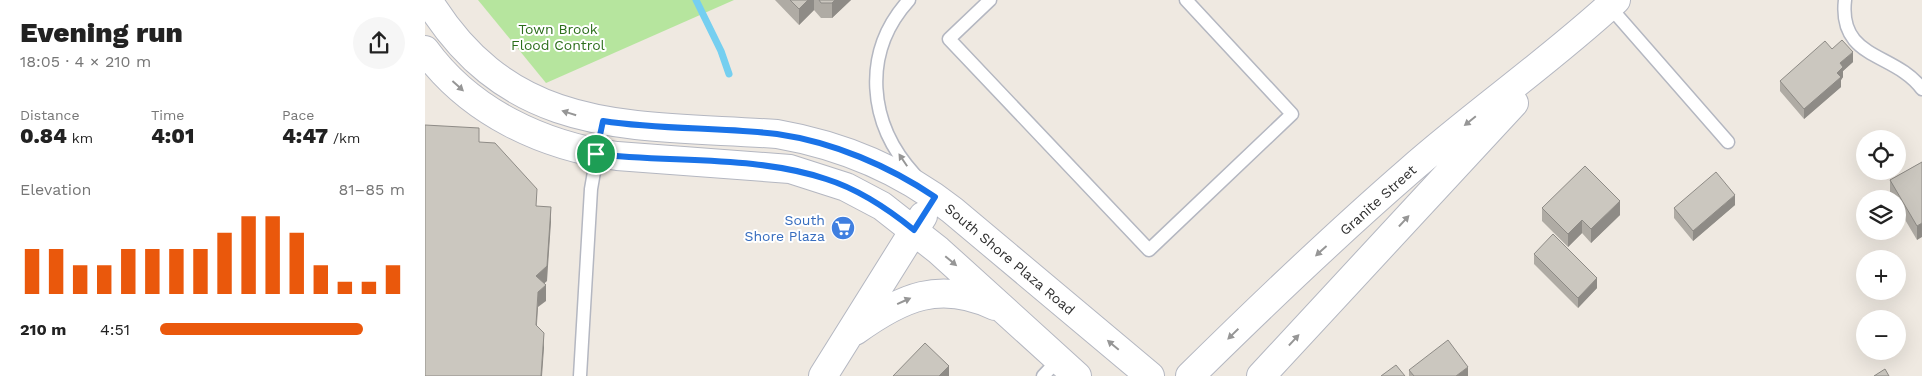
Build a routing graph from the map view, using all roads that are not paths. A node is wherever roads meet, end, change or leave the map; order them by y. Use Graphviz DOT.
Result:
graph roads {
  1 [pos="909,0"];
  2 [pos="990,0"];
  3 [pos="1186,0"];
  4 [pos="1845,0"];
  5 [pos="427,2"];
  6 [pos="1613,3"];
  7 [pos="450,31"];
  8 [pos="1577,36"];
  9 [pos="425,49"];
  10 [pos="1922,89"];
  11 [pos="603,121"];
  12 [pos="1729,142"];
  13 [pos="596,154"];
  14 [pos="935,197"];
  15 [pos="914,230"];
  16 [pos="1009,313"];
  17 [pos="848,336"];
  18 [pos="1060,371"];
  19 [pos="580,376"];
  20 [pos="823,376"];
  21 [pos="1150,376"];
  22 [pos="1190,376"];
  23 [pos="1261,376"];
  14 -- 1 [label="lane, one-way"];
  2 -- 3 [label="lane"];
  4 -- 10 [label="lane"];
  5 -- 7 [label="street, South Shore Plaza Road"];
  6 -- 8 [label="street, Granite Street"];
  6 -- 12 [label="lane"];
  7 -- 9 [label="lane"];
  11 -- 7 [label="street, South Shore Plaza Road, one-way"];
  8 -- 22 [label="street, Granite Street, one-way"];
  23 -- 8 [label="street, Granite Street, one-way"];
  9 -- 13 [label="street, one-way"];
  11 -- 13 [label="lane"];
  11 -- 14 [label="street, South Shore Plaza Road"];
  13 -- 15 [label="street"];
  13 -- 19 [label="lane"];
  14 -- 15 [label="street"];
  21 -- 14 [label="street, South Shore Plaza Road, one-way"];
  15 -- 16 [label="street, one-way"];
  15 -- 17 [label="street"];
  17 -- 16 [label="street, one-way"];
  16 -- 18 [label="street"];
  17 -- 20 [label="street"];
}
